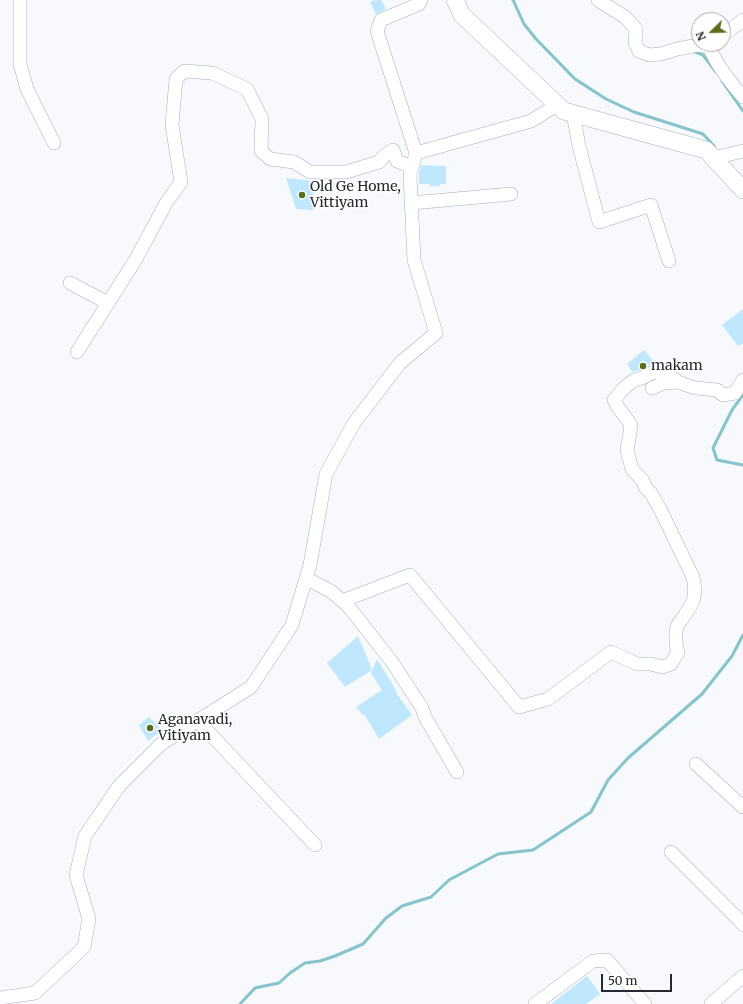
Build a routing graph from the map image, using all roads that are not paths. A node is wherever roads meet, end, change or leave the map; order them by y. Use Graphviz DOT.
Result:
graph roads {
  1 [pos="20,0"];
  2 [pos="421,0"];
  3 [pos="455,0"];
  4 [pos="598,0"];
  5 [pos="743,20"];
  6 [pos="731,29"];
  7 [pos="691,46"];
  8 [pos="711,52"];
  9 [pos="743,97"];
  10 [pos="558,104"];
  11 [pos="573,113"];
  12 [pos="54,143"];
  13 [pos="743,151"];
  14 [pos="416,153"];
  15 [pos="713,158"];
  16 [pos="412,167"];
  17 [pos="743,190"];
  18 [pos="512,194"];
  19 [pos="412,203"];
  20 [pos="669,261"];
  21 [pos="70,283"];
  22 [pos="108,303"];
  23 [pos="77,352"];
  24 [pos="743,380"];
  25 [pos="678,382"];
  26 [pos="652,388"];
  27 [pos="306,578"];
  28 [pos="346,604"];
  29 [pos="198,721"];
  30 [pos="696,764"];
  31 [pos="457,772"];
  32 [pos="743,807"];
  33 [pos="315,845"];
  34 [pos="670,852"];
  35 [pos="743,925"];
  36 [pos="743,976"];
  37 [pos="0,998"];
  38 [pos="535,1004"];
  39 [pos="645,1004"];
  40 [pos="711,1004"];
  1 -- 12 [label="street"];
  2 -- 14 [label="street"];
  3 -- 10 [label="main road"];
  4 -- 7 [label="street"];
  5 -- 6 [label="street"];
  8 -- 9 [label="street"];
  10 -- 11 [label="main road"];
  10 -- 14 [label="street"];
  11 -- 15 [label="main road"];
  11 -- 20 [label="street"];
  13 -- 15 [label="street"];
  14 -- 16 [label="street"];
  15 -- 17 [label="main road"];
  16 -- 19 [label="street"];
  16 -- 22 [label="street"];
  18 -- 19 [label="street"];
  19 -- 27 [label="street"];
  21 -- 22 [label="street"];
  22 -- 23 [label="street"];
  24 -- 25 [label="street"];
  25 -- 26 [label="street"];
  25 -- 28 [label="street"];
  27 -- 28 [label="street"];
  27 -- 29 [label="street"];
  28 -- 31 [label="street"];
  29 -- 33 [label="street"];
  29 -- 37 [label="street"];
  30 -- 32 [label="street"];
  34 -- 35 [label="street"];
  36 -- 40 [label="street"];
  38 -- 39 [label="street"];
}
